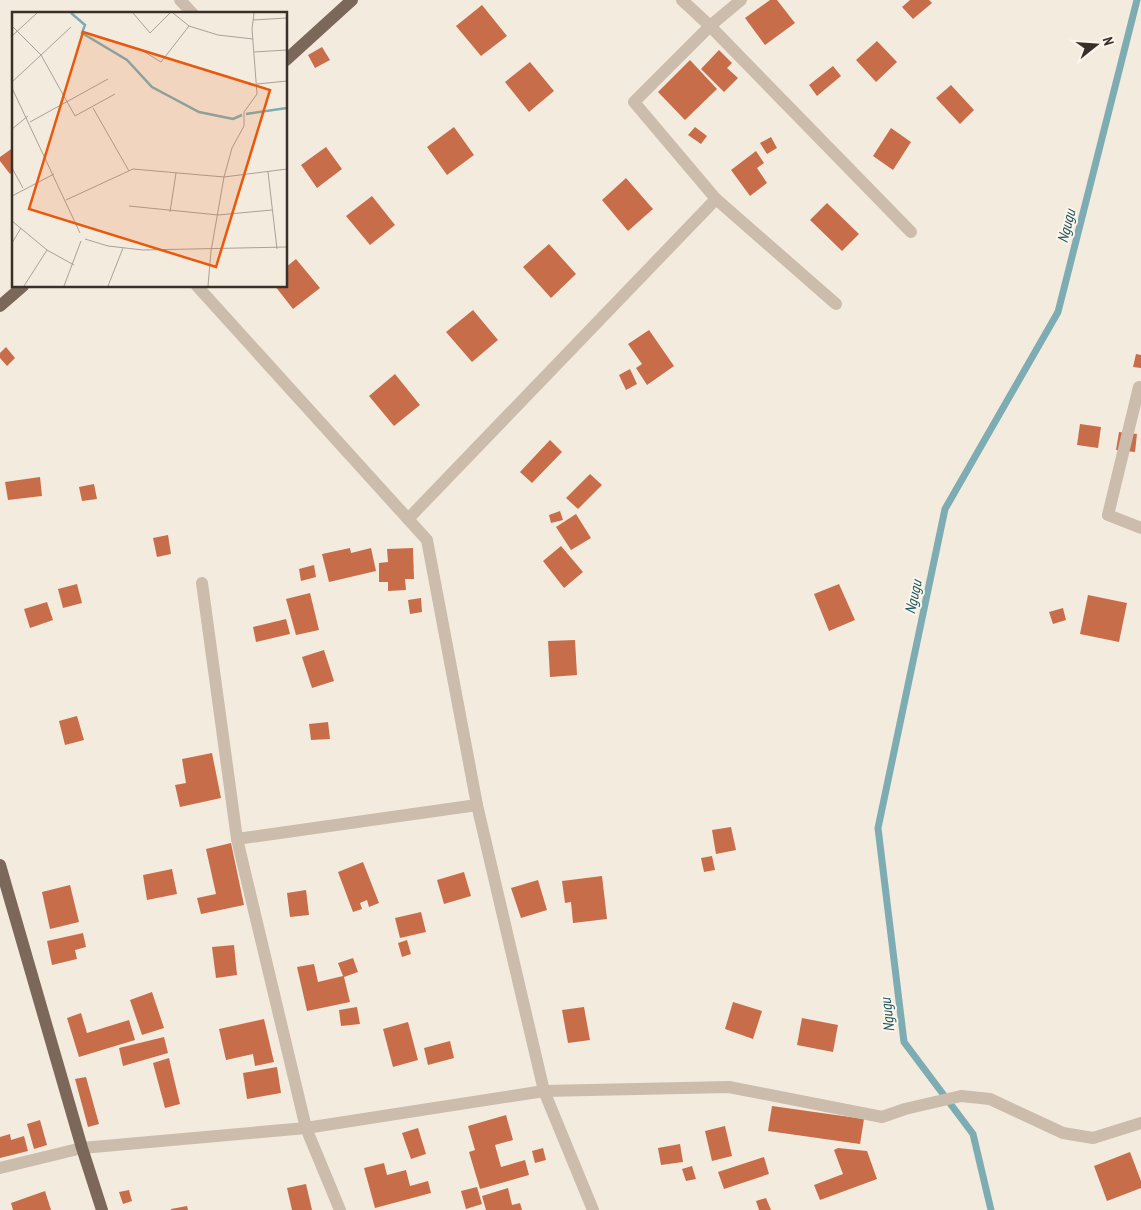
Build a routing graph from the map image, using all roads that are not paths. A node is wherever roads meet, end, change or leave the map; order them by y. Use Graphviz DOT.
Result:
graph roads {
  1 [pos="180,0"];
  2 [pos="352,0"];
  3 [pos="682,0"];
  4 [pos="741,0"];
  5 [pos="191,12"];
  6 [pos="710,26"];
  7 [pos="288,58"];
  8 [pos="716,199"];
  9 [pos="911,232"];
  10 [pos="20,288"];
  11 [pos="198,288"];
  12 [pos="836,304"];
  13 [pos="0,306"];
  14 [pos="1140,387"];
  15 [pos="408,519"];
  16 [pos="1141,528"];
  17 [pos="202,583"];
  18 [pos="477,804"];
  19 [pos="236,839"];
  20 [pos="0,865"];
  21 [pos="544,1091"];
  22 [pos="1141,1123"];
  23 [pos="306,1128"];
  24 [pos="82,1148"];
  25 [pos="0,1168"];
  26 [pos="102,1210"];
  27 [pos="340,1210"];
  28 [pos="594,1210"];
  1 -- 5 [label="street"];
  2 -- 7 [label="main road"];
  3 -- 6 [label="street"];
  4 -- 6 [label="street"];
  6 -- 8 [label="street"];
  6 -- 9 [label="street"];
  8 -- 12 [label="street"];
  8 -- 15 [label="street"];
  10 -- 13 [label="main road"];
  11 -- 15 [label="street"];
  14 -- 16 [label="street"];
  15 -- 18 [label="street"];
  17 -- 19 [label="street"];
  18 -- 19 [label="street"];
  18 -- 21 [label="street"];
  19 -- 23 [label="street"];
  20 -- 24 [label="main road"];
  21 -- 22 [label="street"];
  21 -- 23 [label="street"];
  21 -- 28 [label="street"];
  23 -- 24 [label="street"];
  23 -- 27 [label="street"];
  24 -- 25 [label="street"];
  24 -- 26 [label="main road"];
}
